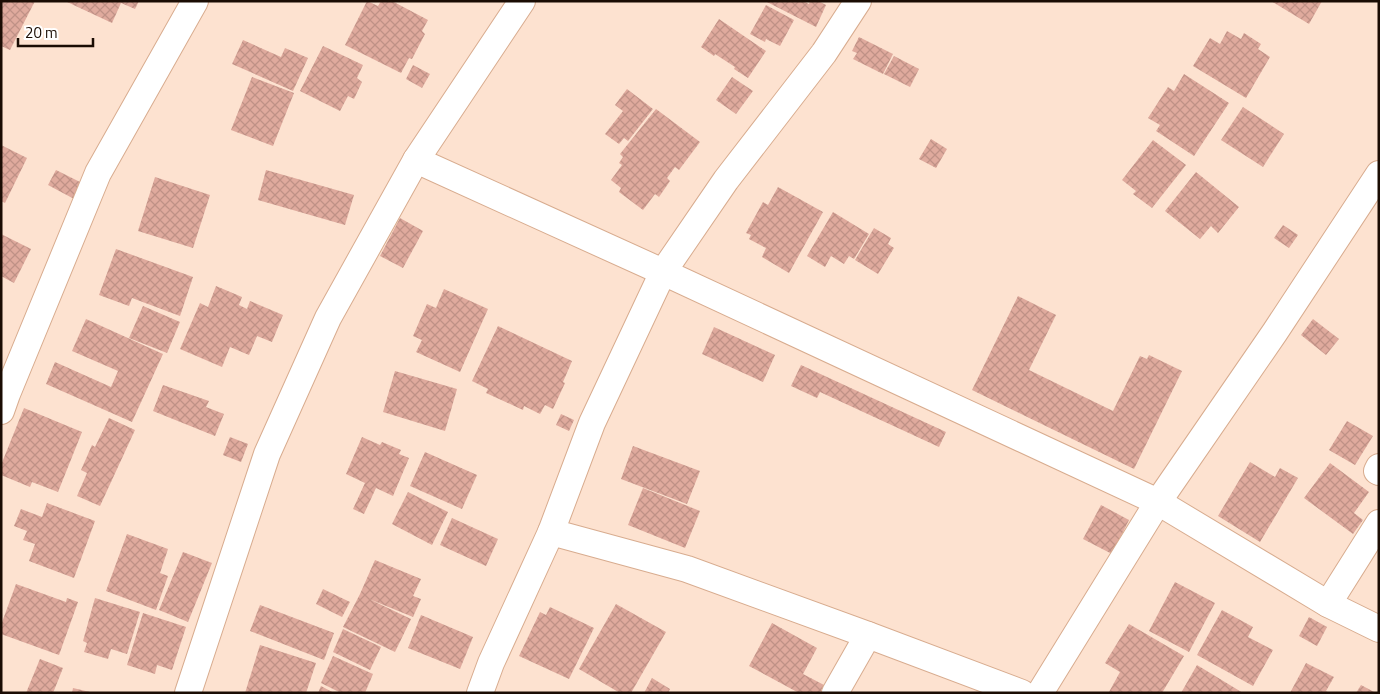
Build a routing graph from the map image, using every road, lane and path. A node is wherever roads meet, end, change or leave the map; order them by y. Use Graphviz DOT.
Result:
graph roads {
  1 [pos="195,1"];
  2 [pos="522,1"];
  3 [pos="858,1"];
  4 [pos="416,160"];
  5 [pos="1379,174"];
  6 [pos="662,272"];
  7 [pos="3,399"];
  8 [pos="1379,467"];
  9 [pos="1379,472"];
  10 [pos="1158,502"];
  11 [pos="1379,523"];
  12 [pos="551,532"];
  13 [pos="1328,604"];
  14 [pos="1379,629"];
  15 [pos="868,634"];
  16 [pos="188,693"];
  17 [pos="480,693"];
  18 [pos="835,693"];
  19 [pos="1022,693"];
  20 [pos="1040,693"];
  1 -- 7 [label="street"];
  2 -- 4 [label="street"];
  3 -- 6 [label="street"];
  4 -- 6 [label="street"];
  4 -- 16 [label="street"];
  5 -- 10 [label="street"];
  6 -- 10 [label="street"];
  6 -- 12 [label="street"];
  8 -- 9 [label="street"];
  10 -- 13 [label="street"];
  10 -- 20 [label="street"];
  11 -- 13 [label="street"];
  12 -- 15 [label="street"];
  12 -- 17 [label="street"];
  13 -- 14 [label="street"];
  15 -- 18 [label="street"];
  15 -- 19 [label="street"];
}
